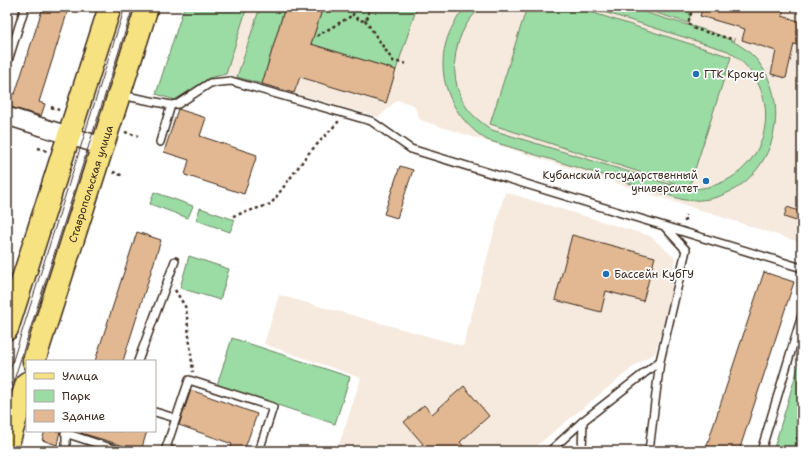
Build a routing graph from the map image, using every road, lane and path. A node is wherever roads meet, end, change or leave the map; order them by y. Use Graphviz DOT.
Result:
graph roads {
  1 [pos="25,7"];
  2 [pos="110,7"];
  3 [pos="147,7"];
  4 [pos="354,7"];
  5 [pos="376,7"];
  6 [pos="693,7"];
  7 [pos="369,8"];
  8 [pos="353,15"];
  9 [pos="366,20"];
  10 [pos="317,36"];
  11 [pos="735,40"];
  12 [pos="10,46"];
  13 [pos="7,64"];
  14 [pos="408,64"];
  15 [pos="119,95"];
  16 [pos="171,105"];
  17 [pos="346,114"];
  18 [pos="7,116"];
  19 [pos="69,135"];
  20 [pos="160,142"];
  21 [pos="102,146"];
  22 [pos="232,216"];
  23 [pos="664,226"];
  24 [pos="175,261"];
  25 [pos="802,268"];
  26 [pos="168,280"];
  27 [pos="802,315"];
  28 [pos="7,330"];
  29 [pos="34,360"];
  30 [pos="138,360"];
  31 [pos="660,361"];
  32 [pos="189,380"];
  33 [pos="26,386"];
  34 [pos="156,412"];
  35 [pos="175,418"];
  36 [pos="583,421"];
  37 [pos="802,425"];
  38 [pos="65,432"];
  39 [pos="7,446"];
  40 [pos="66,451"];
  41 [pos="120,451"];
  42 [pos="172,451"];
  43 [pos="259,451"];
  44 [pos="550,451"];
  45 [pos="582,451"];
  46 [pos="649,451"];
  47 [pos="760,451"];
  48 [pos="793,451"];
  1 -- 12 [label="lane"];
  2 -- 19 [label="main road"];
  3 -- 15 [label="main road, Ставропольская улица"];
  4 -- 8 [label="path"];
  5 -- 7 [label="path"];
  6 -- 11 [label="path"];
  7 -- 9 [label="path"];
  8 -- 9 [label="path"];
  8 -- 10 [label="path"];
  9 -- 14 [label="path"];
  12 -- 13 [label="lane"];
  15 -- 16 [label="lane"];
  15 -- 21 [label="main road, Ставропольская улица"];
  16 -- 17 [label="lane"];
  16 -- 20 [label="lane"];
  17 -- 22 [label="path"];
  17 -- 23 [label="lane"];
  18 -- 19 [label="street"];
  19 -- 21 [label="street"];
  19 -- 28 [label="main road"];
  21 -- 29 [label="main road, Ставропольская улица"];
  23 -- 25 [label="lane"];
  23 -- 31 [label="lane"];
  24 -- 26 [label="lane"];
  26 -- 30 [label="lane"];
  26 -- 32 [label="path"];
  27 -- 47 [label="lane"];
  31 -- 36 [label="lane"];
  31 -- 46 [label="lane"];
  32 -- 35 [label="lane"];
  32 -- 43 [label="lane"];
  33 -- 39 [label="main road"];
  34 -- 35 [label="lane"];
  35 -- 42 [label="lane"];
  36 -- 44 [label="lane"];
  36 -- 45 [label="lane"];
  37 -- 48 [label="path"];
  38 -- 40 [label="lane"];
  38 -- 41 [label="lane"];
}
